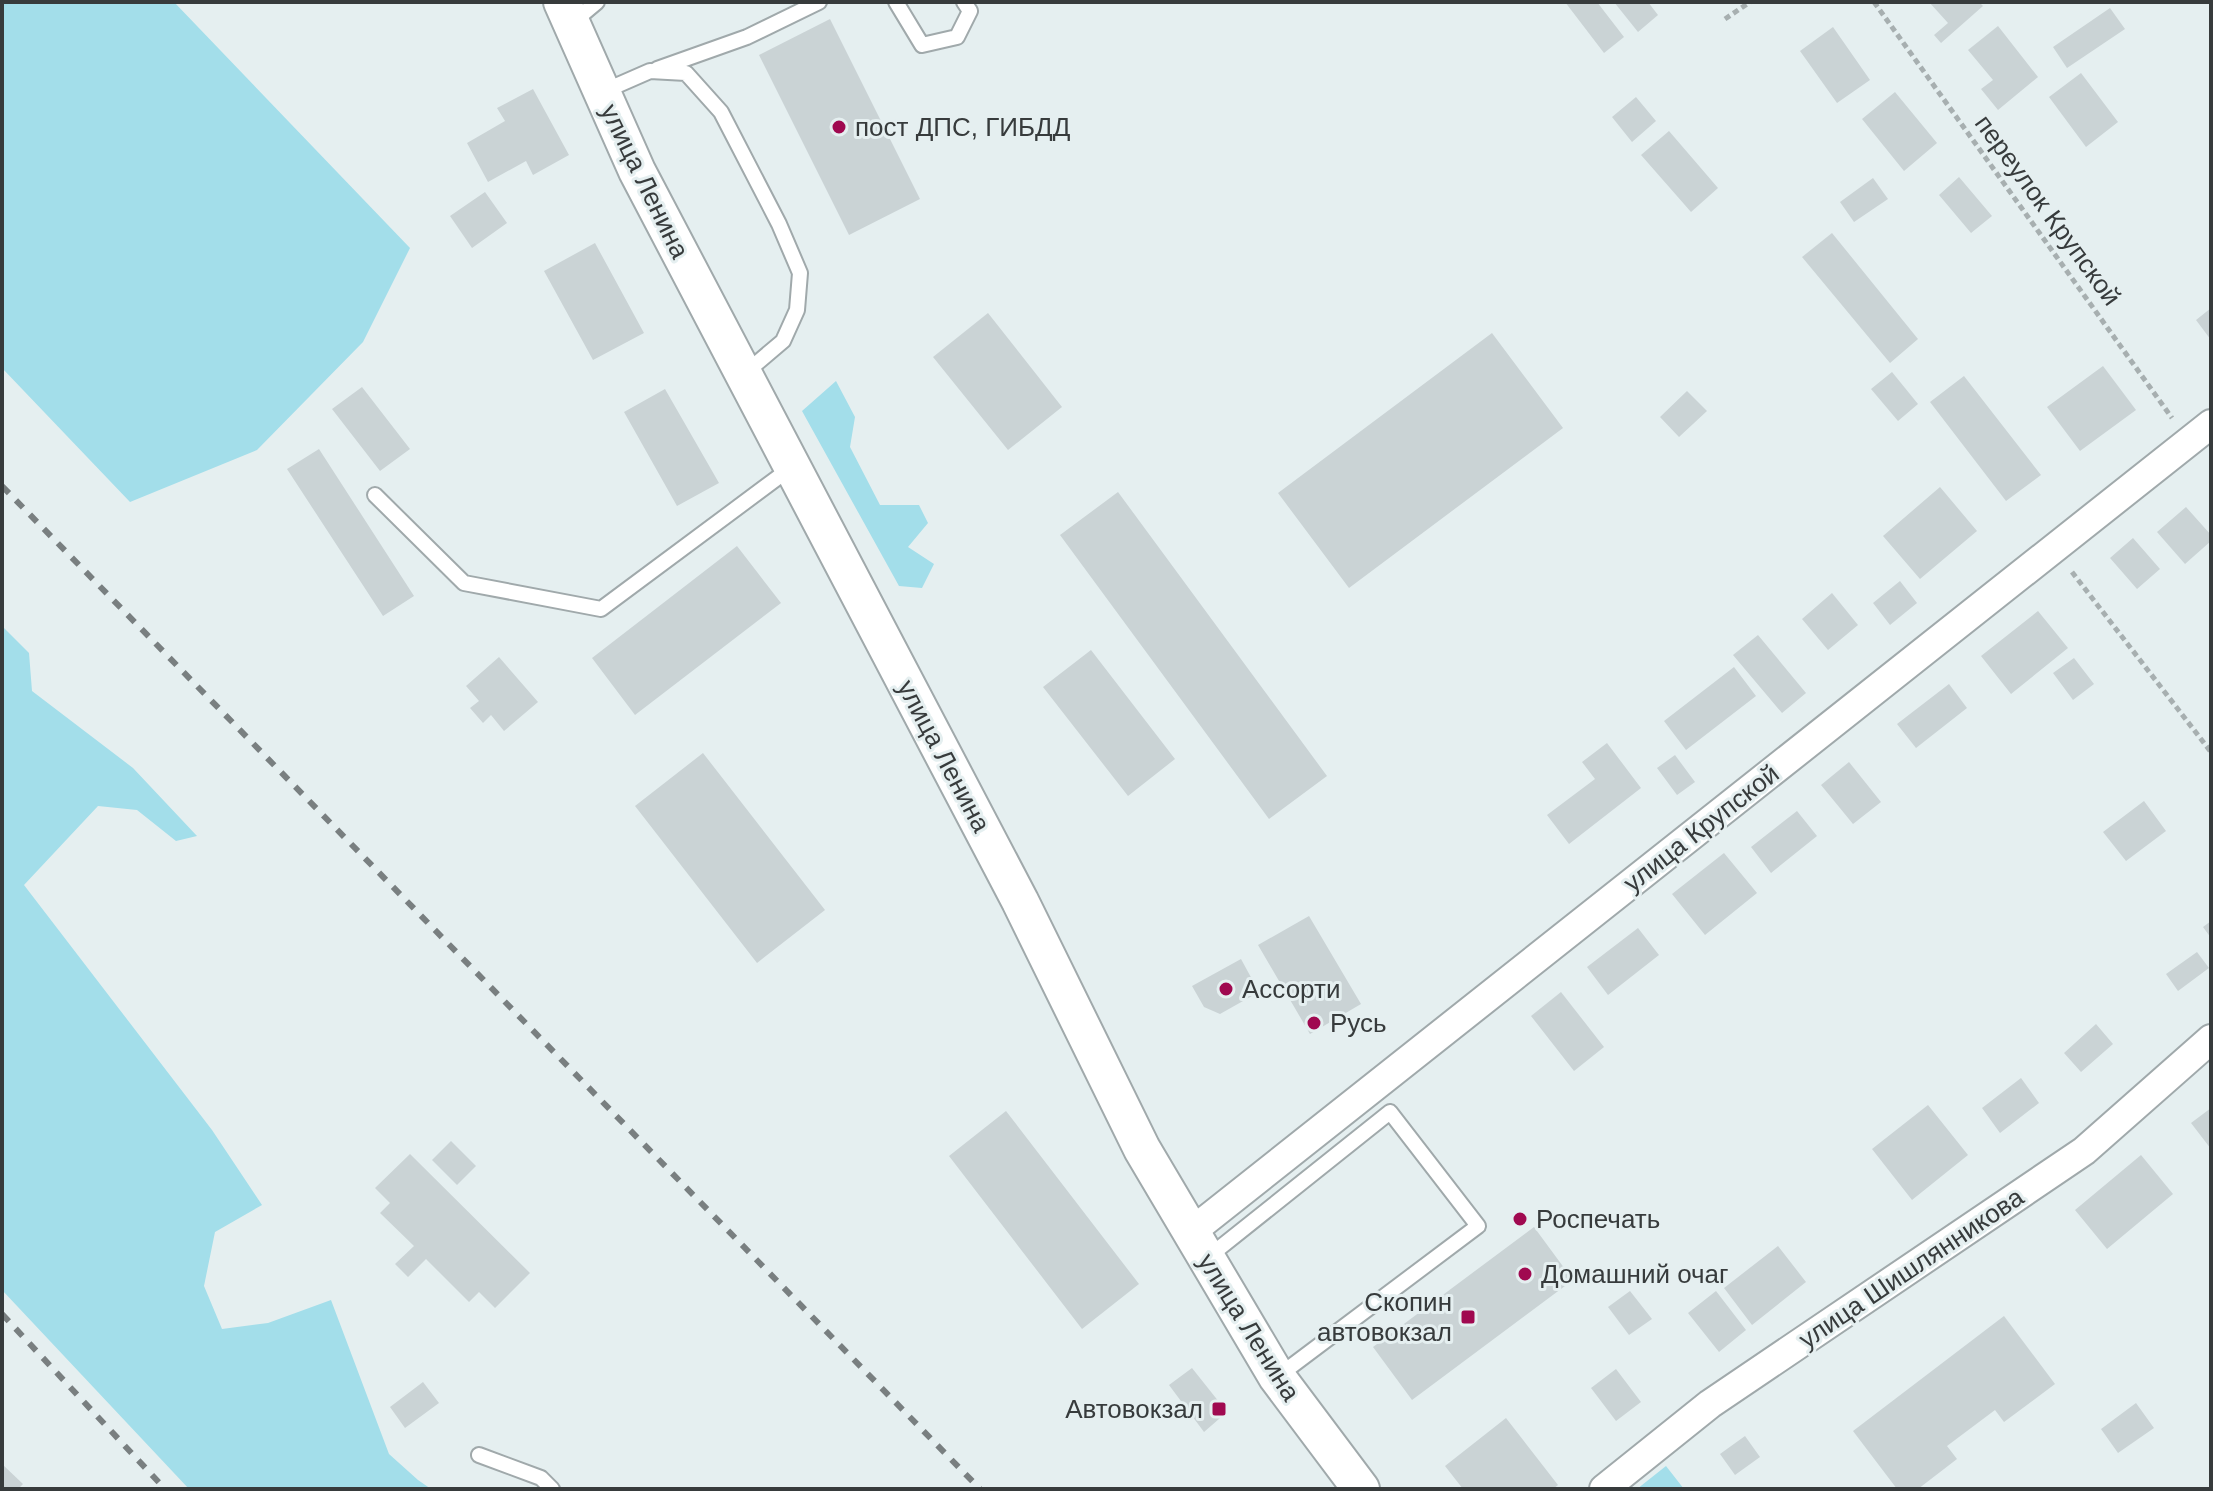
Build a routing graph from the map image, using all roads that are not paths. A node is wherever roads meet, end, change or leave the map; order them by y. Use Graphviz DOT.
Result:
graph roads {
  1 [pos="819,2"];
  2 [pos="896,2"];
  3 [pos="964,2"];
  4 [pos="577,9"];
  5 [pos="650,71"];
  6 [pos="602,92"];
  7 [pos="744,375"];
  8 [pos="2200,433"];
  9 [pos="792,467"];
  10 [pos="375,495"];
  11 [pos="2211,1039"];
  12 [pos="1199,1245"];
  13 [pos="1277,1377"];
  14 [pos="479,1455"];
  15 [pos="552,1489"];
  16 [pos="1361,1489"];
  17 [pos="1604,1489"];
  1 -- 5 [label="lane"];
  2 -- 3 [label="lane"];
  4 -- 6 [label="street, улица Ленина"];
  5 -- 6 [label="lane"];
  5 -- 7 [label="lane"];
  6 -- 7 [label="street, улица Ленина"];
  7 -- 9 [label="street, улица Ленина"];
  8 -- 12 [label="street, улица Крупской"];
  9 -- 10 [label="lane"];
  9 -- 12 [label="street, улица Ленина"];
  11 -- 17 [label="street, улица Шишлянникова"];
  12 -- 13 [label="street, улица Ленина"];
  12 -- 13 [label="lane"];
  13 -- 16 [label="street, улица Ленина"];
  14 -- 15 [label="lane"];
}
